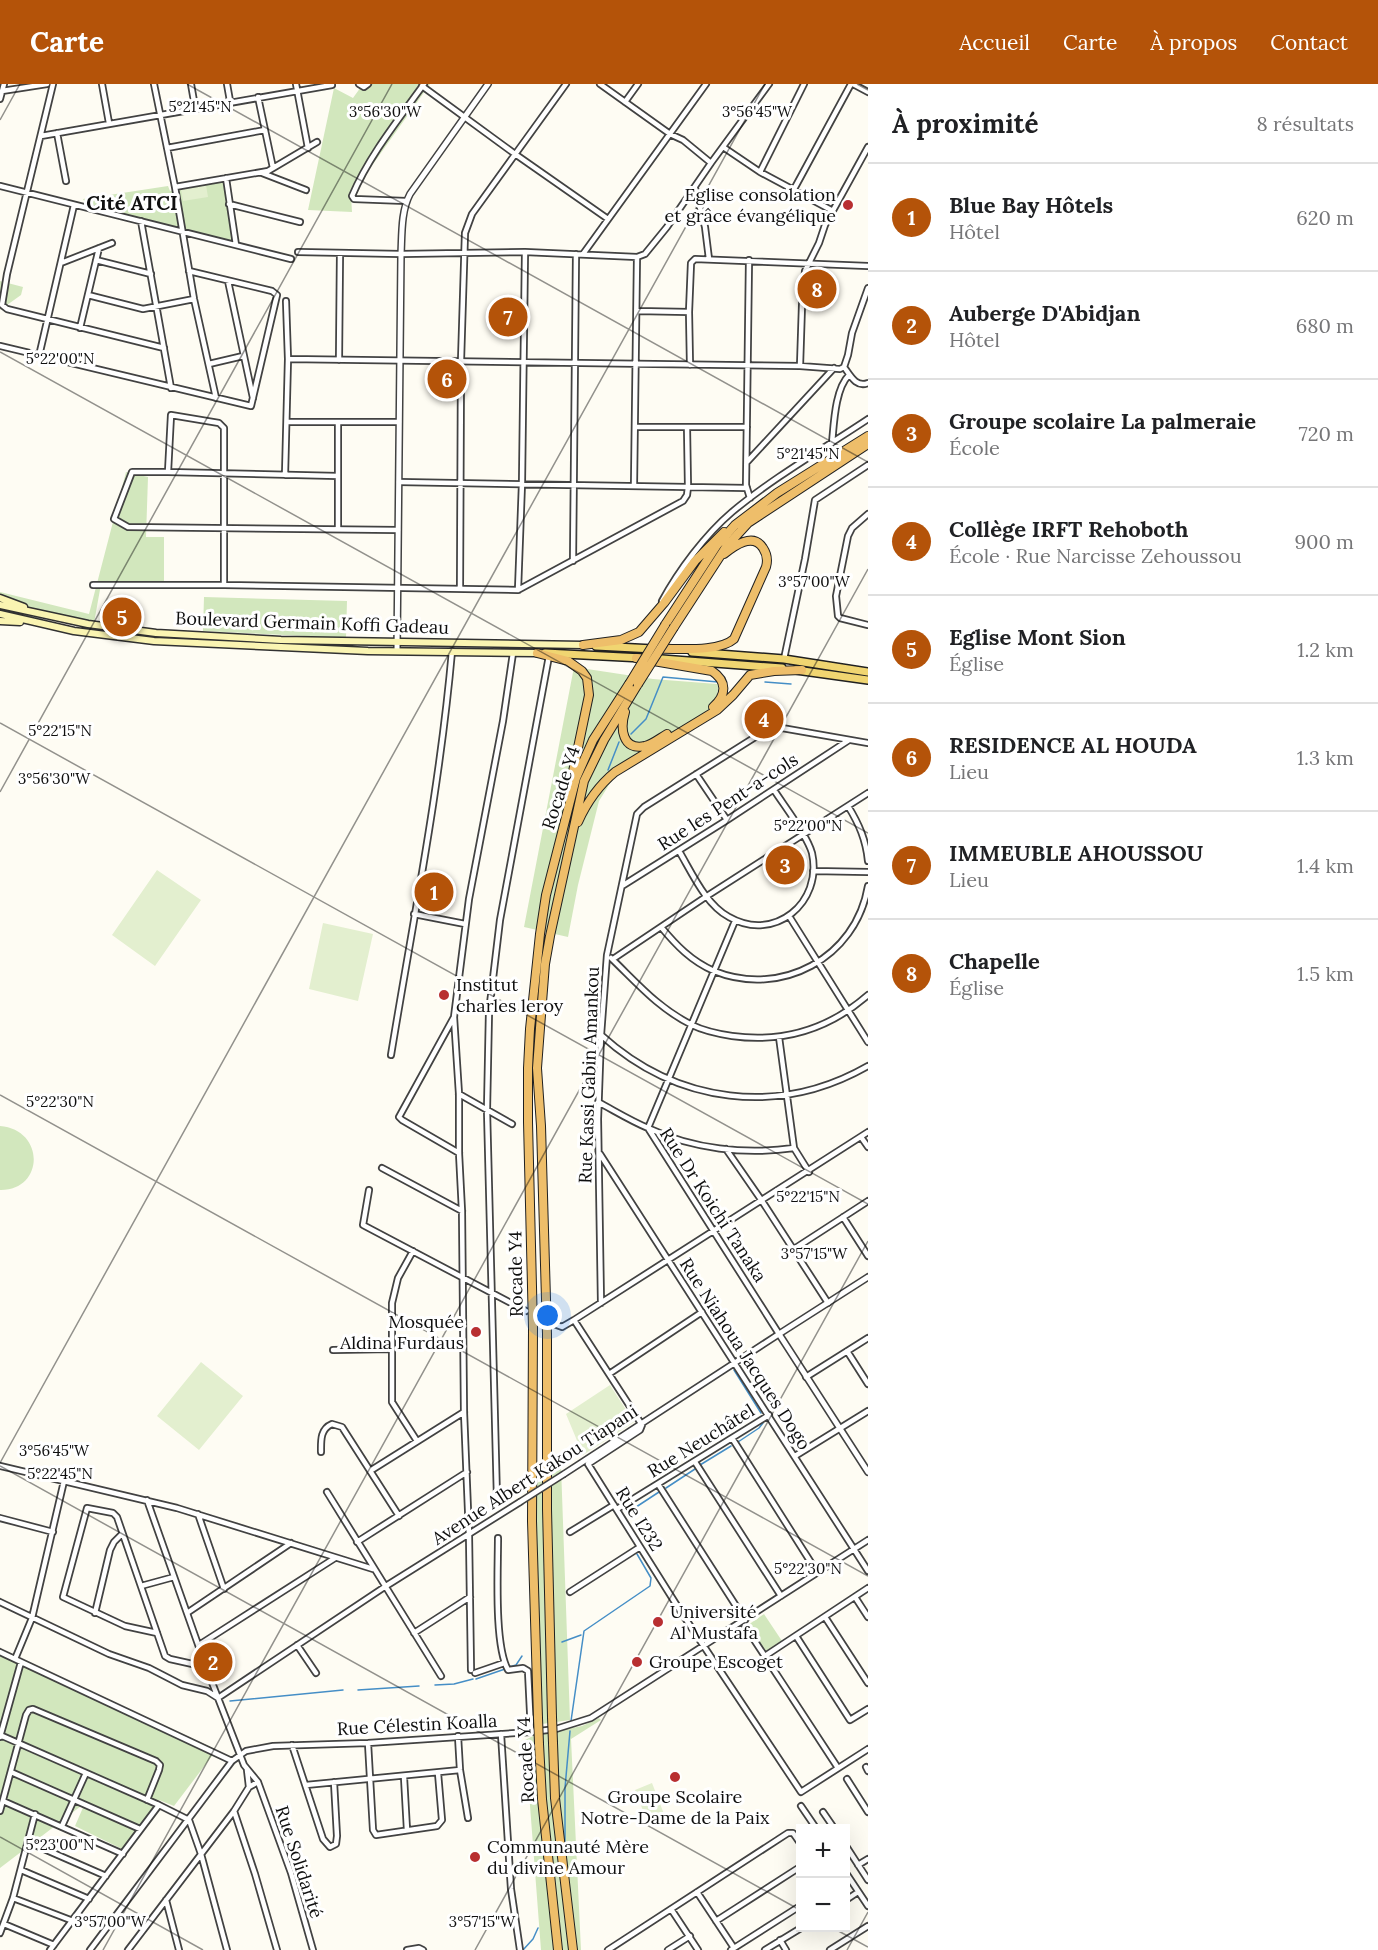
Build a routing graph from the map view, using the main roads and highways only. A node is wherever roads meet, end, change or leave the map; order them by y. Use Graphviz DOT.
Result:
graph roads {
  1 [pos="868,436"];
  2 [pos="868,444"];
  3 [pos="735,525"];
  4 [pos="714,563"];
  5 [pos="0,598"];
  6 [pos="0,605"];
  7 [pos="0,614"];
  8 [pos="47,616"];
  9 [pos="0,621"];
  10 [pos="45,625"];
  11 [pos="583,645"];
  12 [pos="656,649"];
  13 [pos="537,653"];
  14 [pos="550,655"];
  15 [pos="636,658"];
  16 [pos="802,670"];
  17 [pos="868,672"];
  18 [pos="868,680"];
  19 [pos="631,696"];
  20 [pos="564,820"];
  21 [pos="569,846"];
  22 [pos="558,1950"];
  23 [pos="573,1950"];
  1 -- 3 [label="highway"];
  2 -- 4 [label="highway"];
  3 -- 11 [label="highway"];
  3 -- 20 [label="highway, Rocade Y4, bridge"];
  4 -- 12 [label="highway"];
  4 -- 19 [label="highway, Rocade Y4, bridge"];
  5 -- 8 [label="main road"];
  6 -- 8 [label="main road, Boulevard Germain Koffi Gadeau"];
  7 -- 10 [label="main road, Boulevard Germain Koffi Gadeau"];
  8 -- 11 [label="main road, Boulevard Germain Koffi Gadeau"];
  9 -- 10 [label="main road"];
  10 -- 13 [label="main road, Boulevard Germain Koffi Gadeau"];
  11 -- 12 [label="main road, Boulevard Germain Koffi Gadeau"];
  12 -- 17 [label="main road"];
  13 -- 14 [label="highway"];
  14 -- 15 [label="main road"];
  14 -- 20 [label="highway"];
  15 -- 16 [label="main road"];
  15 -- 19 [label="highway"];
  16 -- 18 [label="main road"];
  16 -- 21 [label="highway"];
  19 -- 21 [label="highway, Rocade Y4"];
  20 -- 22 [label="highway, Rocade Y4, bridge"];
  21 -- 23 [label="highway, Rocade Y4, bridge"];
}
